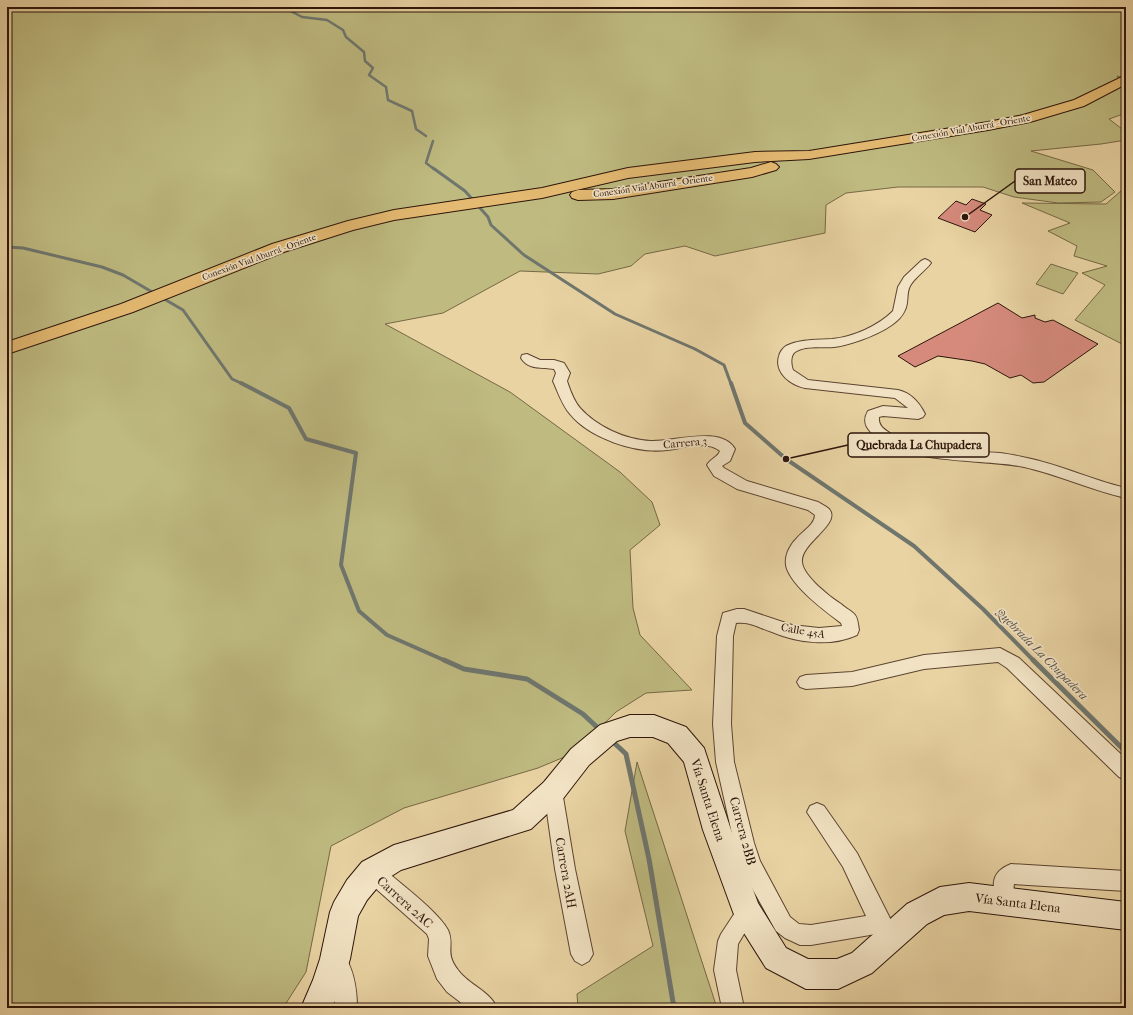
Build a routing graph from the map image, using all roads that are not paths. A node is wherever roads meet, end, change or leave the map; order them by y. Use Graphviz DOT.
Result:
graph roads {
  1 [pos="1126,79"];
  2 [pos="925,263"];
  3 [pos="7,348"];
  4 [pos="527,358"];
  5 [pos="1126,493"];
  6 [pos="841,614"];
  7 [pos="735,616"];
  8 [pos="806,682"];
  9 [pos="1126,771"];
  10 [pos="553,791"];
  11 [pos="817,812"];
  12 [pos="372,872"];
  13 [pos="1126,881"];
  14 [pos="1007,901"];
  15 [pos="748,912"];
  16 [pos="1126,916"];
  17 [pos="885,930"];
  18 [pos="582,954"];
  19 [pos="335,959"];
  20 [pos="479,1006"];
  21 [pos="316,1008"];
  22 [pos="346,1008"];
  23 [pos="733,1008"];
  1 -- 3 [label="main road, Conexión Vial Aburrá - Oriente"];
  2 -- 5 [label="street"];
  4 -- 6 [label="street, Carrera 3"];
  6 -- 7 [label="street, Calle 45A"];
  7 -- 17 [label="street, Carrera 2BB"];
  8 -- 9 [label="street"];
  10 -- 12 [label="main road, Vía Santa Elena"];
  10 -- 15 [label="main road, Vía Santa Elena"];
  10 -- 18 [label="street, Carrera 2AH"];
  11 -- 17 [label="street"];
  12 -- 19 [label="main road, Vía Santa Elena"];
  12 -- 20 [label="street, Carrera 2AC"];
  13 -- 14 [label="street"];
  14 -- 16 [label="main road, Vía Santa Elena"];
  14 -- 17 [label="main road, Vía Santa Elena"];
  15 -- 17 [label="main road, Vía Santa Elena"];
  15 -- 23 [label="street"];
  19 -- 21 [label="main road, Vía Santa Elena"];
  19 -- 22 [label="street"];
}
